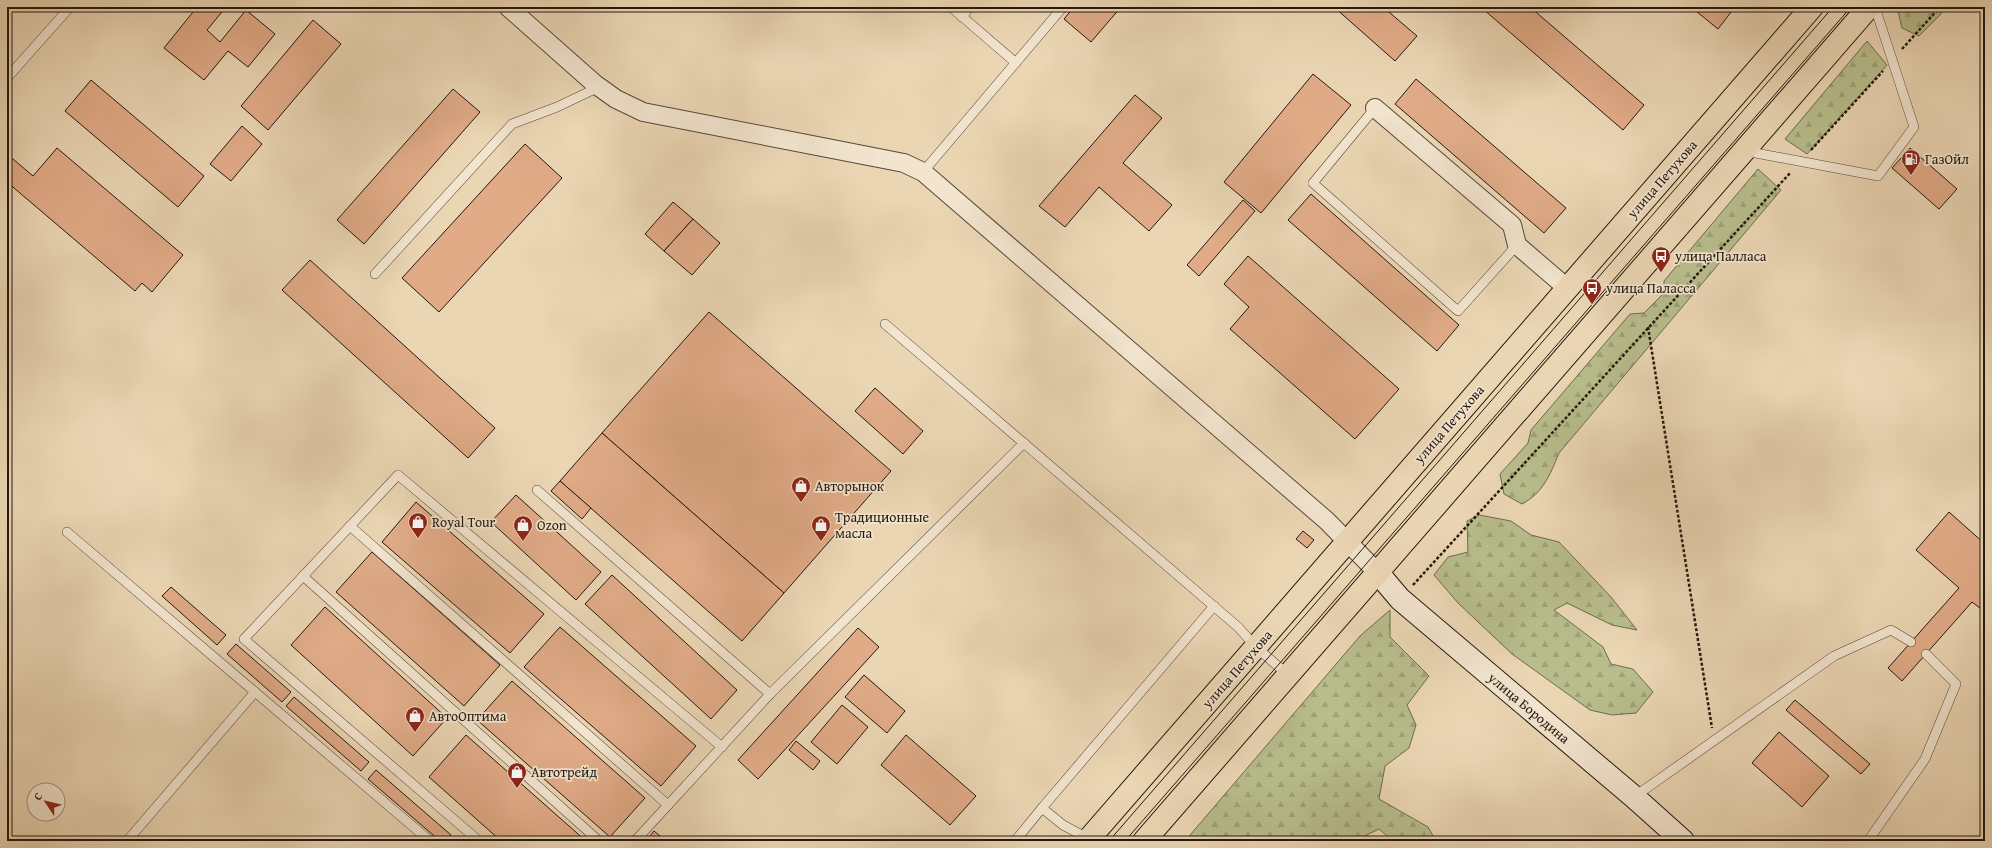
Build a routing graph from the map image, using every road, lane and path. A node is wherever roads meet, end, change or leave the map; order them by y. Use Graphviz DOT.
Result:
graph roads {
  1 [pos="70,7"];
  2 [pos="508,7"];
  3 [pos="951,7"];
  4 [pos="970,7"];
  5 [pos="1063,7"];
  6 [pos="1812,7"];
  7 [pos="1869,7"];
  8 [pos="1875,7"];
  9 [pos="1940,7"];
  10 [pos="962,17"];
  11 [pos="1893,60"];
  12 [pos="1016,63"];
  13 [pos="7,78"];
  14 [pos="599,87"];
  15 [pos="1375,108"];
  16 [pos="1744,151"];
  17 [pos="1801,161"];
  18 [pos="922,172"];
  19 [pos="1517,245"];
  20 [pos="375,274"];
  21 [pos="1567,288"];
  22 [pos="885,324"];
  23 [pos="1648,327"];
  24 [pos="1024,444"];
  25 [pos="537,490"];
  26 [pos="350,526"];
  27 [pos="67,532"];
  28 [pos="1347,542"];
  29 [pos="1378,572"];
  30 [pos="303,576"];
  31 [pos="1400,599"];
  32 [pos="1214,606"];
  33 [pos="1911,642"];
  34 [pos="1256,646"];
  35 [pos="1926,654"];
  36 [pos="1288,675"];
  37 [pos="255,692"];
  38 [pos="770,694"];
  39 [pos="1714,741"];
  40 [pos="722,747"];
  41 [pos="1634,797"];
  42 [pos="668,805"];
  43 [pos="1042,808"];
  44 [pos="1088,840"];
  45 [pos="127,841"];
  46 [pos="430,841"];
  47 [pos="479,841"];
  48 [pos="599,841"];
  49 [pos="635,841"];
  50 [pos="1015,841"];
  51 [pos="1144,841"];
  52 [pos="1683,841"];
  53 [pos="1868,841"];
  1 -- 13 [label="lane"];
  2 -- 14 [label="street"];
  3 -- 10 [label="lane"];
  4 -- 10 [label="lane"];
  5 -- 12 [label="lane"];
  6 -- 21 [label="highway, улица Петухова"];
  7 -- 16 [label="highway"];
  8 -- 11 [label="lane"];
  9 -- 11 [label="path"];
  10 -- 12 [label="lane"];
  11 -- 17 [label="path"];
  11 -- 17 [label="lane"];
  12 -- 18 [label="lane"];
  14 -- 18 [label="street"];
  14 -- 20 [label="lane"];
  15 -- 19 [label="street"];
  15 -- 19 [label="lane"];
  16 -- 17 [label="lane"];
  16 -- 29 [label="highway"];
  17 -- 23 [label="path"];
  18 -- 28 [label="street"];
  19 -- 21 [label="street"];
  21 -- 28 [label="highway, улица Петухова"];
  22 -- 24 [label="lane"];
  23 -- 31 [label="path"];
  23 -- 39 [label="path"];
  24 -- 32 [label="lane"];
  24 -- 38 [label="lane"];
  25 -- 38 [label="lane"];
  26 -- 30 [label="lane"];
  26 -- 40 [label="lane"];
  26 -- 42 [label="lane"];
  27 -- 37 [label="lane"];
  28 -- 29 [label="street"];
  28 -- 34 [label="highway, улица Петухова"];
  29 -- 31 [label="main road, улица Бородина"];
  29 -- 36 [label="highway"];
  30 -- 47 [label="lane"];
  30 -- 48 [label="lane"];
  31 -- 41 [label="main road, улица Бородина"];
  32 -- 34 [label="lane"];
  32 -- 43 [label="lane"];
  33 -- 39 [label="lane"];
  34 -- 36 [label="lane"];
  34 -- 44 [label="highway, улица Петухова"];
  35 -- 53 [label="lane"];
  36 -- 51 [label="highway"];
  37 -- 45 [label="lane"];
  37 -- 46 [label="lane"];
  38 -- 40 [label="lane"];
  39 -- 41 [label="lane"];
  40 -- 42 [label="lane"];
  41 -- 52 [label="main road, улица Бородина"];
  42 -- 49 [label="lane"];
  43 -- 44 [label="lane"];
  43 -- 50 [label="lane"];
}
